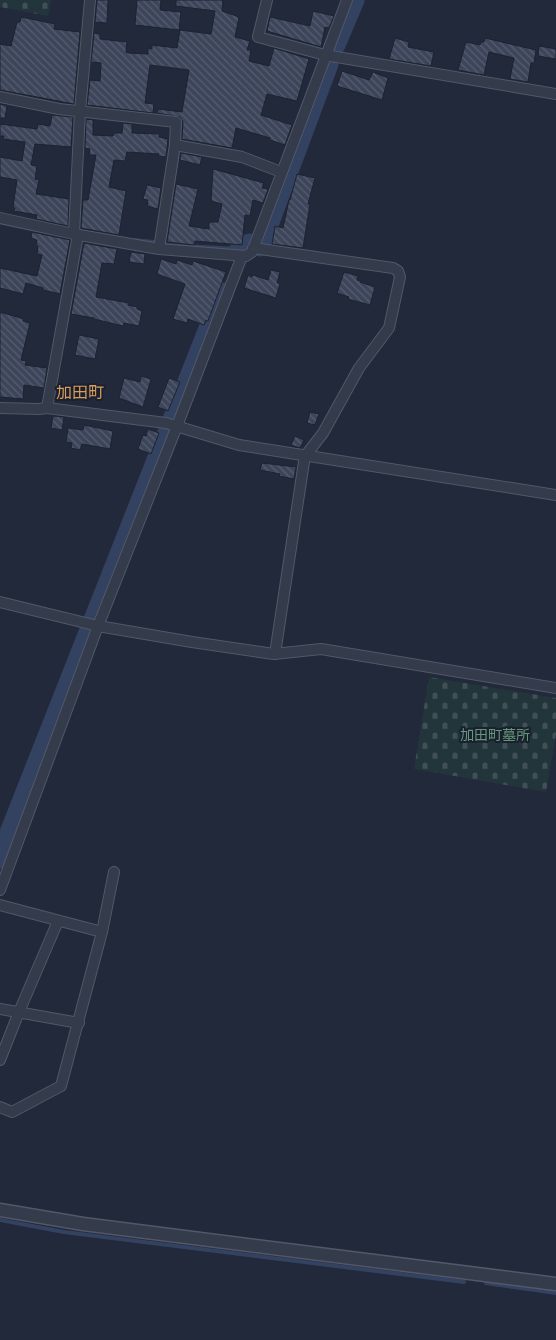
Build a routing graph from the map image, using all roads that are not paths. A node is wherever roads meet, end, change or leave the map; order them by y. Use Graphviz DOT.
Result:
graph roads {
  1 [pos="90,0"];
  2 [pos="267,0"];
  3 [pos="347,0"];
  4 [pos="325,55"];
  5 [pos="556,94"];
  6 [pos="0,97"];
  7 [pos="80,111"];
  8 [pos="175,145"];
  9 [pos="281,172"];
  10 [pos="0,218"];
  11 [pos="76,235"];
  12 [pos="253,248"];
  13 [pos="159,249"];
  14 [pos="242,256"];
  15 [pos="0,408"];
  16 [pos="47,408"];
  17 [pos="173,425"];
  18 [pos="306,455"];
  19 [pos="556,495"];
  20 [pos="0,602"];
  21 [pos="94,625"];
  22 [pos="275,654"];
  23 [pos="556,688"];
  24 [pos="114,872"];
  25 [pos="0,890"];
  26 [pos="0,905"];
  27 [pos="58,922"];
  28 [pos="102,932"];
  29 [pos="0,1009"];
  30 [pos="19,1012"];
  31 [pos="79,1023"];
  32 [pos="0,1060"];
  33 [pos="0,1107"];
  34 [pos="0,1210"];
  35 [pos="556,1284"];
  1 -- 7 [label="street"];
  2 -- 4 [label="street"];
  3 -- 4 [label="street"];
  4 -- 5 [label="street"];
  4 -- 9 [label="street"];
  6 -- 7 [label="street"];
  7 -- 8 [label="street"];
  7 -- 11 [label="street"];
  8 -- 9 [label="street"];
  8 -- 13 [label="street"];
  9 -- 12 [label="street"];
  10 -- 11 [label="street"];
  11 -- 13 [label="street"];
  11 -- 16 [label="street"];
  12 -- 14 [label="street"];
  12 -- 18 [label="street"];
  13 -- 14 [label="street"];
  14 -- 17 [label="street"];
  15 -- 16 [label="street"];
  16 -- 17 [label="street"];
  17 -- 18 [label="street"];
  17 -- 21 [label="street"];
  18 -- 19 [label="street"];
  18 -- 22 [label="street"];
  20 -- 21 [label="street"];
  21 -- 22 [label="street"];
  21 -- 25 [label="street"];
  22 -- 23 [label="street"];
  24 -- 28 [label="street"];
  26 -- 27 [label="street"];
  27 -- 28 [label="street"];
  27 -- 30 [label="street"];
  28 -- 31 [label="street"];
  29 -- 30 [label="street"];
  30 -- 31 [label="street"];
  30 -- 32 [label="street"];
  31 -- 33 [label="street"];
  34 -- 35 [label="street"];
}
